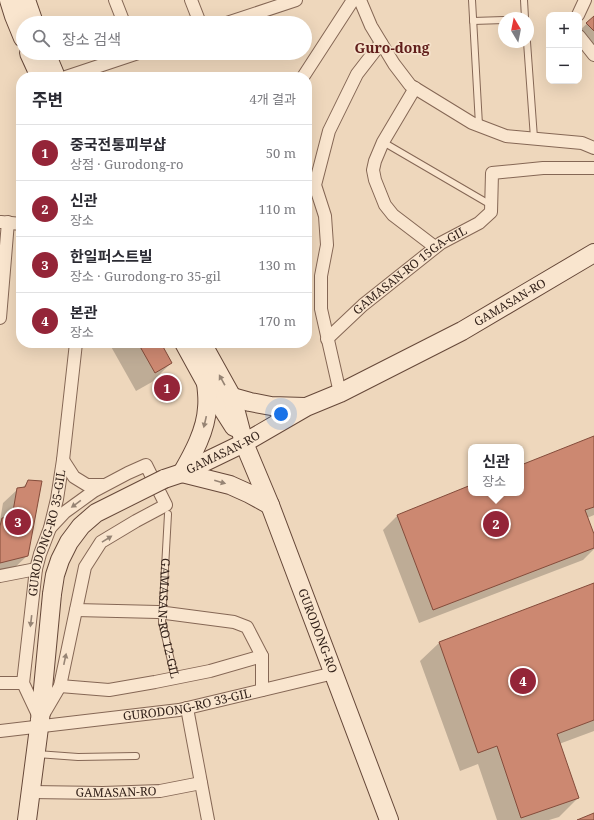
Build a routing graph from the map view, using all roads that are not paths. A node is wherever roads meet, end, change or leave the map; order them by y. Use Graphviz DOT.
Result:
graph roads {
  1 [pos="9,0"];
  2 [pos="26,0"];
  3 [pos="115,0"];
  4 [pos="191,0"];
  5 [pos="296,0"];
  6 [pos="353,0"];
  7 [pos="360,0"];
  8 [pos="472,0"];
  9 [pos="524,0"];
  10 [pos="585,0"];
  11 [pos="525,12"];
  12 [pos="579,12"];
  13 [pos="32,16"];
  14 [pos="121,16"];
  15 [pos="197,16"];
  16 [pos="248,16"];
  17 [pos="498,20"];
  18 [pos="16,21"];
  19 [pos="473,21"];
  20 [pos="582,40"];
  21 [pos="381,43"];
  22 [pos="527,48"];
  23 [pos="594,55"];
  24 [pos="32,60"];
  25 [pos="49,60"];
  26 [pos="116,60"];
  27 [pos="38,72"];
  28 [pos="54,72"];
  29 [pos="81,72"];
  30 [pos="306,72"];
  31 [pos="415,88"];
  32 [pos="479,125"];
  33 [pos="534,138"];
  34 [pos="383,142"];
  35 [pos="594,148"];
  36 [pos="594,168"];
  37 [pos="312,174"];
  38 [pos="491,205"];
  39 [pos="4,222"];
  40 [pos="16,223"];
  41 [pos="435,247"];
  42 [pos="594,254"];
  43 [pos="0,318"];
  44 [pos="327,339"];
  45 [pos="75,348"];
  46 [pos="187,348"];
  47 [pos="205,348"];
  48 [pos="206,383"];
  49 [pos="340,393"];
  50 [pos="232,397"];
  51 [pos="306,407"];
  52 [pos="244,443"];
  53 [pos="63,460"];
  54 [pos="182,473"];
  55 [pos="104,485"];
  56 [pos="270,505"];
  57 [pos="168,514"];
  58 [pos="50,528"];
  59 [pos="36,569"];
  60 [pos="0,576"];
  61 [pos="76,610"];
  62 [pos="162,612"];
  63 [pos="262,656"];
  64 [pos="334,673"];
  65 [pos="175,678"];
  66 [pos="0,683"];
  67 [pos="24,683"];
  68 [pos="60,686"];
  69 [pos="262,690"];
  70 [pos="187,708"];
  71 [pos="40,723"];
  72 [pos="0,731"];
  73 [pos="36,754"];
  74 [pos="136,756"];
  75 [pos="201,783"];
  76 [pos="31,792"];
  77 [pos="27,820"];
  78 [pos="208,820"];
  79 [pos="389,820"];
  1 -- 18 [label="main road"];
  2 -- 13 [label="main road"];
  3 -- 14 [label="street"];
  4 -- 15 [label="street"];
  5 -- 16 [label="street"];
  6 -- 30 [label="street"];
  7 -- 21 [label="street"];
  8 -- 19 [label="lane"];
  9 -- 11 [label="lane"];
  10 -- 12 [label="street"];
  17 -- 19 [label="lane"];
  19 -- 32 [label="lane"];
  20 -- 23 [label="street"];
  21 -- 31 [label="street"];
  21 -- 37 [label="street"];
  22 -- 33 [label="lane"];
  24 -- 27 [label="main road"];
  25 -- 28 [label="main road"];
  26 -- 29 [label="street"];
  31 -- 32 [label="street"];
  31 -- 34 [label="street"];
  32 -- 33 [label="street"];
  33 -- 35 [label="street"];
  34 -- 38 [label="lane"];
  34 -- 41 [label="street"];
  36 -- 38 [label="street"];
  37 -- 44 [label="street"];
  38 -- 41 [label="street, GAMASAN-RO 15GA-GIL"];
  39 -- 40 [label="street"];
  39 -- 43 [label="street"];
  41 -- 44 [label="street, GAMASAN-RO 15GA-GIL"];
  42 -- 49 [label="main road, GAMASAN-RO"];
  44 -- 49 [label="street"];
  45 -- 53 [label="street, GURODONG-RO 35-GIL"];
  46 -- 48 [label="main road, GURODONG-RO"];
  50 -- 47 [label="main road, GURODONG-RO, one-way"];
  48 -- 52 [label="main road, GURODONG-RO"];
  48 -- 54 [label="main road, one-way"];
  49 -- 51 [label="main road, GAMASAN-RO"];
  50 -- 51 [label="main road"];
  50 -- 52 [label="main road, GURODONG-RO"];
  51 -- 52 [label="main road, GAMASAN-RO"];
  52 -- 54 [label="main road, GAMASAN-RO"];
  52 -- 56 [label="main road, GURODONG-RO"];
  53 -- 55 [label="street"];
  53 -- 58 [label="street, GURODONG-RO 35-GIL"];
  54 -- 56 [label="main road, one-way"];
  54 -- 71 [label="main road, GAMASAN-RO, bridge"];
  55 -- 58 [label="street, one-way"];
  61 -- 55 [label="street, one-way"];
  56 -- 64 [label="main road, GURODONG-RO"];
  57 -- 62 [label="lane, GAMASAN-RO 12-GIL"];
  58 -- 59 [label="street, GURODONG-RO 35-GIL"];
  59 -- 60 [label="street"];
  59 -- 67 [label="street, GURODONG-RO 35-GIL, one-way"];
  61 -- 62 [label="street"];
  68 -- 61 [label="street, one-way"];
  62 -- 63 [label="street"];
  62 -- 65 [label="lane, GAMASAN-RO 12-GIL"];
  63 -- 65 [label="street"];
  63 -- 69 [label="street"];
  64 -- 69 [label="street, GURODONG-RO 33-GIL"];
  64 -- 79 [label="main road, GURODONG-RO"];
  65 -- 68 [label="street, GAMASAN-RO 12-GIL"];
  66 -- 67 [label="street"];
  67 -- 71 [label="street, GURODONG-RO 35-GIL"];
  68 -- 71 [label="street"];
  69 -- 70 [label="street, GURODONG-RO 33-GIL"];
  70 -- 71 [label="street, GURODONG-RO 33-GIL"];
  70 -- 75 [label="street"];
  71 -- 72 [label="street, GURODONG-RO 33-GIL"];
  71 -- 73 [label="main road, GAMASAN-RO"];
  73 -- 74 [label="lane"];
  73 -- 76 [label="main road, GAMASAN-RO"];
  75 -- 76 [label="street, GAMASAN-RO"];
  75 -- 78 [label="street"];
  76 -- 77 [label="main road, GAMASAN-RO"];
}
